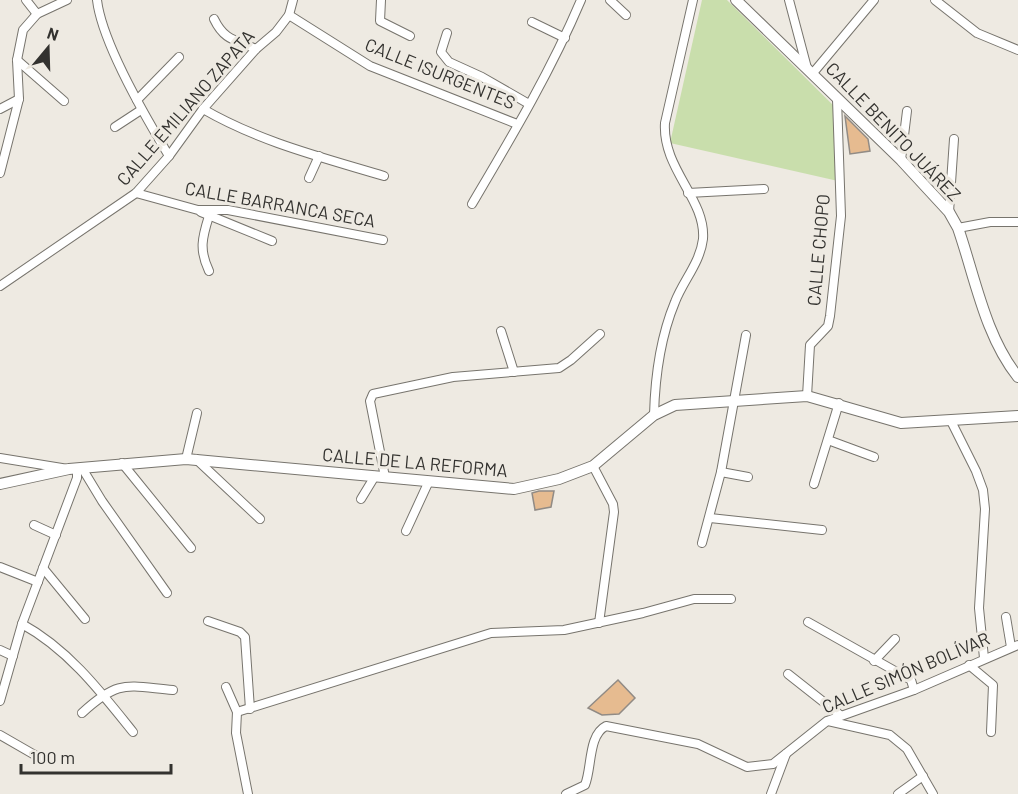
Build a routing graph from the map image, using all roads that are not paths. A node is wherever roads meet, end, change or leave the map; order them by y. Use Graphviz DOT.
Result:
graph roads {
  1 [pos="26,0"];
  2 [pos="67,0"];
  3 [pos="97,0"];
  4 [pos="293,0"];
  5 [pos="381,0"];
  6 [pos="581,0"];
  7 [pos="609,0"];
  8 [pos="693,0"];
  9 [pos="736,0"];
  10 [pos="789,0"];
  11 [pos="874,0"];
  12 [pos="935,0"];
  13 [pos="37,14"];
  14 [pos="289,15"];
  15 [pos="626,15"];
  16 [pos="214,18"];
  17 [pos="532,22"];
  18 [pos="447,33"];
  19 [pos="410,36"];
  20 [pos="565,38"];
  21 [pos="256,49"];
  22 [pos="1018,50"];
  23 [pos="179,57"];
  24 [pos="17,60"];
  25 [pos="810,70"];
  26 [pos="19,99"];
  27 [pos="137,99"];
  28 [pos="837,99"];
  29 [pos="64,101"];
  30 [pos="529,104"];
  31 [pos="0,108"];
  32 [pos="203,109"];
  33 [pos="141,110"];
  34 [pos="907,111"];
  35 [pos="518,124"];
  36 [pos="115,127"];
  37 [pos="954,139"];
  38 [pos="169,156"];
  39 [pos="319,156"];
  40 [pos="901,160"];
  41 [pos="0,173"];
  42 [pos="384,176"];
  43 [pos="309,178"];
  44 [pos="764,189"];
  45 [pos="136,193"];
  46 [pos="688,193"];
  47 [pos="472,204"];
  48 [pos="198,210"];
  49 [pos="949,212"];
  50 [pos="209,216"];
  51 [pos="1018,222"];
  52 [pos="958,228"];
  53 [pos="383,240"];
  54 [pos="272,242"];
  55 [pos="209,271"];
  56 [pos="0,286"];
  57 [pos="501,331"];
  58 [pos="600,334"];
  59 [pos="746,335"];
  60 [pos="514,372"];
  61 [pos="1018,377"];
  62 [pos="807,396"];
  63 [pos="734,400"];
  64 [pos="839,404"];
  65 [pos="197,413"];
  66 [pos="654,415"];
  67 [pos="1018,416"];
  68 [pos="951,421"];
  69 [pos="828,440"];
  70 [pos="874,457"];
  71 [pos="0,458"];
  72 [pos="191,459"];
  73 [pos="122,463"];
  74 [pos="593,466"];
  75 [pos="76,468"];
  76 [pos="721,472"];
  77 [pos="380,476"];
  78 [pos="748,477"];
  79 [pos="429,481"];
  80 [pos="0,484"];
  81 [pos="814,484"];
  82 [pos="361,500"];
  83 [pos="710,518"];
  84 [pos="260,519"];
  85 [pos="34,525"];
  86 [pos="822,530"];
  87 [pos="406,531"];
  88 [pos="56,535"];
  89 [pos="702,543"];
  90 [pos="190,548"];
  91 [pos="0,567"];
  92 [pos="43,568"];
  93 [pos="38,582"];
  94 [pos="167,593"];
  95 [pos="731,598"];
  96 [pos="1006,616"];
  97 [pos="85,619"];
  98 [pos="208,621"];
  99 [pos="808,622"];
  100 [pos="599,623"];
  101 [pos="22,624"];
  102 [pos="895,639"];
  103 [pos="1015,646"];
  104 [pos="0,650"];
  105 [pos="13,656"];
  106 [pos="984,658"];
  107 [pos="874,661"];
  108 [pos="969,665"];
  109 [pos="788,674"];
  110 [pos="226,687"];
  111 [pos="173,690"];
  112 [pos="914,690"];
  113 [pos="102,694"];
  114 [pos="0,701"];
  115 [pos="250,709"];
  116 [pos="237,712"];
  117 [pos="82,713"];
  118 [pos="840,715"];
  119 [pos="827,721"];
  120 [pos="133,732"];
  121 [pos="991,732"];
  122 [pos="0,735"];
  123 [pos="786,753"];
  124 [pos="40,758"];
  125 [pos="923,776"];
  126 [pos="248,794"];
  127 [pos="566,794"];
  128 [pos="771,794"];
  129 [pos="898,794"];
  130 [pos="933,794"];
  1 -- 13 [label="street"];
  2 -- 13 [label="street"];
  3 -- 27 [label="street"];
  4 -- 14 [label="street, CALLE EMILIANO ZAPATA"];
  5 -- 19 [label="street"];
  6 -- 20 [label="street"];
  7 -- 15 [label="street"];
  8 -- 46 [label="street"];
  9 -- 25 [label="street, CALLE BENITO JUÁREZ"];
  10 -- 25 [label="street"];
  11 -- 25 [label="street"];
  12 -- 22 [label="street"];
  13 -- 24 [label="street"];
  14 -- 21 [label="street, CALLE EMILIANO ZAPATA"];
  14 -- 35 [label="street, CALLE ISURGENTES"];
  16 -- 21 [label="street"];
  17 -- 20 [label="street"];
  18 -- 30 [label="street"];
  20 -- 30 [label="street"];
  21 -- 32 [label="street, CALLE EMILIANO ZAPATA"];
  23 -- 27 [label="street"];
  24 -- 26 [label="street"];
  24 -- 29 [label="street"];
  25 -- 28 [label="street, CALLE BENITO JUÁREZ"];
  26 -- 31 [label="street"];
  26 -- 41 [label="street"];
  27 -- 33 [label="street"];
  28 -- 40 [label="street, CALLE BENITO JUÁREZ"];
  28 -- 62 [label="street, CALLE CHOPO"];
  30 -- 35 [label="street"];
  32 -- 38 [label="street, CALLE EMILIANO ZAPATA"];
  32 -- 39 [label="street"];
  33 -- 36 [label="street"];
  33 -- 38 [label="street"];
  34 -- 40 [label="street"];
  35 -- 47 [label="street"];
  37 -- 49 [label="street"];
  38 -- 45 [label="street, CALLE EMILIANO ZAPATA"];
  39 -- 42 [label="street"];
  39 -- 43 [label="street"];
  40 -- 49 [label="street, CALLE BENITO JUÁREZ"];
  44 -- 46 [label="street"];
  45 -- 48 [label="street, CALLE BARRANCA SECA"];
  45 -- 56 [label="street, CALLE EMILIANO ZAPATA"];
  46 -- 66 [label="street"];
  48 -- 50 [label="street"];
  48 -- 53 [label="street, CALLE BARRANCA SECA"];
  49 -- 52 [label="street, CALLE BENITO JUÁREZ"];
  50 -- 54 [label="street"];
  50 -- 55 [label="street"];
  51 -- 52 [label="street"];
  52 -- 61 [label="street, CALLE BENITO JUÁREZ"];
  57 -- 60 [label="street"];
  58 -- 60 [label="street"];
  59 -- 63 [label="street"];
  60 -- 77 [label="street"];
  62 -- 63 [label="street, CALLE DE LA REFORMA"];
  62 -- 64 [label="street, CALLE DE LA REFORMA"];
  63 -- 66 [label="street, CALLE DE LA REFORMA"];
  63 -- 76 [label="street"];
  64 -- 68 [label="street, CALLE DE LA REFORMA"];
  64 -- 69 [label="street"];
  65 -- 72 [label="street"];
  66 -- 74 [label="street, CALLE DE LA REFORMA"];
  67 -- 68 [label="street, CALLE DE LA REFORMA"];
  68 -- 106 [label="street"];
  69 -- 70 [label="street"];
  69 -- 81 [label="street"];
  71 -- 75 [label="street"];
  72 -- 73 [label="street, CALLE DE LA REFORMA"];
  72 -- 77 [label="street, CALLE DE LA REFORMA"];
  72 -- 84 [label="street"];
  73 -- 75 [label="street, CALLE DE LA REFORMA"];
  73 -- 90 [label="street"];
  74 -- 79 [label="street, CALLE DE LA REFORMA"];
  74 -- 100 [label="street"];
  75 -- 80 [label="street"];
  75 -- 88 [label="street"];
  75 -- 94 [label="street"];
  76 -- 78 [label="street"];
  76 -- 83 [label="street"];
  77 -- 79 [label="street, CALLE DE LA REFORMA"];
  77 -- 82 [label="street"];
  79 -- 87 [label="street"];
  83 -- 86 [label="street"];
  83 -- 89 [label="street"];
  85 -- 88 [label="street"];
  88 -- 92 [label="street"];
  91 -- 93 [label="street"];
  92 -- 93 [label="street"];
  92 -- 97 [label="street"];
  93 -- 101 [label="street"];
  95 -- 100 [label="street"];
  96 -- 103 [label="street"];
  98 -- 115 [label="street"];
  99 -- 107 [label="street"];
  100 -- 115 [label="street"];
  101 -- 105 [label="street"];
  101 -- 113 [label="street"];
  102 -- 107 [label="street"];
  103 -- 106 [label="street, CALLE SIMÓN BOLÍVAR"];
  104 -- 105 [label="street"];
  105 -- 114 [label="street"];
  106 -- 108 [label="street, CALLE SIMÓN BOLÍVAR"];
  107 -- 112 [label="street"];
  108 -- 112 [label="street, CALLE SIMÓN BOLÍVAR"];
  108 -- 121 [label="street"];
  109 -- 118 [label="street"];
  110 -- 116 [label="street"];
  111 -- 113 [label="street"];
  112 -- 118 [label="street, CALLE SIMÓN BOLÍVAR"];
  113 -- 117 [label="street"];
  113 -- 120 [label="street"];
  115 -- 116 [label="street"];
  116 -- 126 [label="street"];
  118 -- 119 [label="street, CALLE SIMÓN BOLÍVAR"];
  119 -- 123 [label="street, CALLE SIMÓN BOLÍVAR"];
  119 -- 125 [label="street"];
  122 -- 124 [label="street"];
  123 -- 127 [label="street, CALLE SIMÓN BOLÍVAR"];
  123 -- 128 [label="street"];
  125 -- 129 [label="street"];
  125 -- 130 [label="street"];
}
